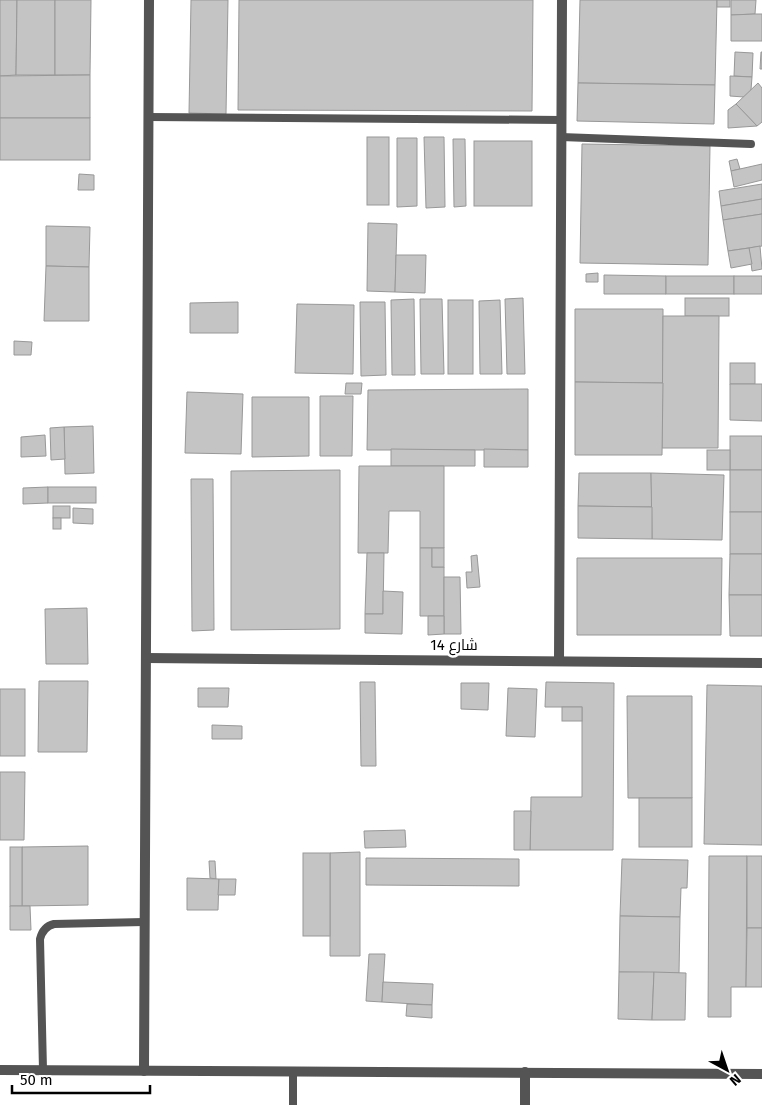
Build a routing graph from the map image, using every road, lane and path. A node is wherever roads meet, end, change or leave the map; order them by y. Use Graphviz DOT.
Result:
graph roads {
  1 [pos="149,0"];
  2 [pos="562,0"];
  3 [pos="148,118"];
  4 [pos="561,120"];
  5 [pos="561,137"];
  6 [pos="750,144"];
  7 [pos="146,658"];
  8 [pos="559,661"];
  9 [pos="762,663"];
  10 [pos="144,922"];
  11 [pos="0,1070"];
  12 [pos="42,1070"];
  13 [pos="144,1071"];
  14 [pos="292,1071"];
  15 [pos="525,1072"];
  16 [pos="762,1074"];
  17 [pos="293,1105"];
  18 [pos="525,1105"];
  1 -- 3 [label="street"];
  2 -- 4 [label="street"];
  3 -- 4 [label="lane"];
  3 -- 7 [label="street"];
  4 -- 5 [label="street"];
  5 -- 6 [label="lane"];
  5 -- 8 [label="street"];
  7 -- 8 [label="street, شارع 14"];
  7 -- 10 [label="street"];
  8 -- 9 [label="street, شارع 14"];
  10 -- 12 [label="lane"];
  10 -- 13 [label="street"];
  11 -- 12 [label="street"];
  12 -- 13 [label="street"];
  13 -- 14 [label="street"];
  14 -- 15 [label="street"];
  14 -- 17 [label="lane"];
  15 -- 16 [label="street"];
  15 -- 18 [label="street"];
}
